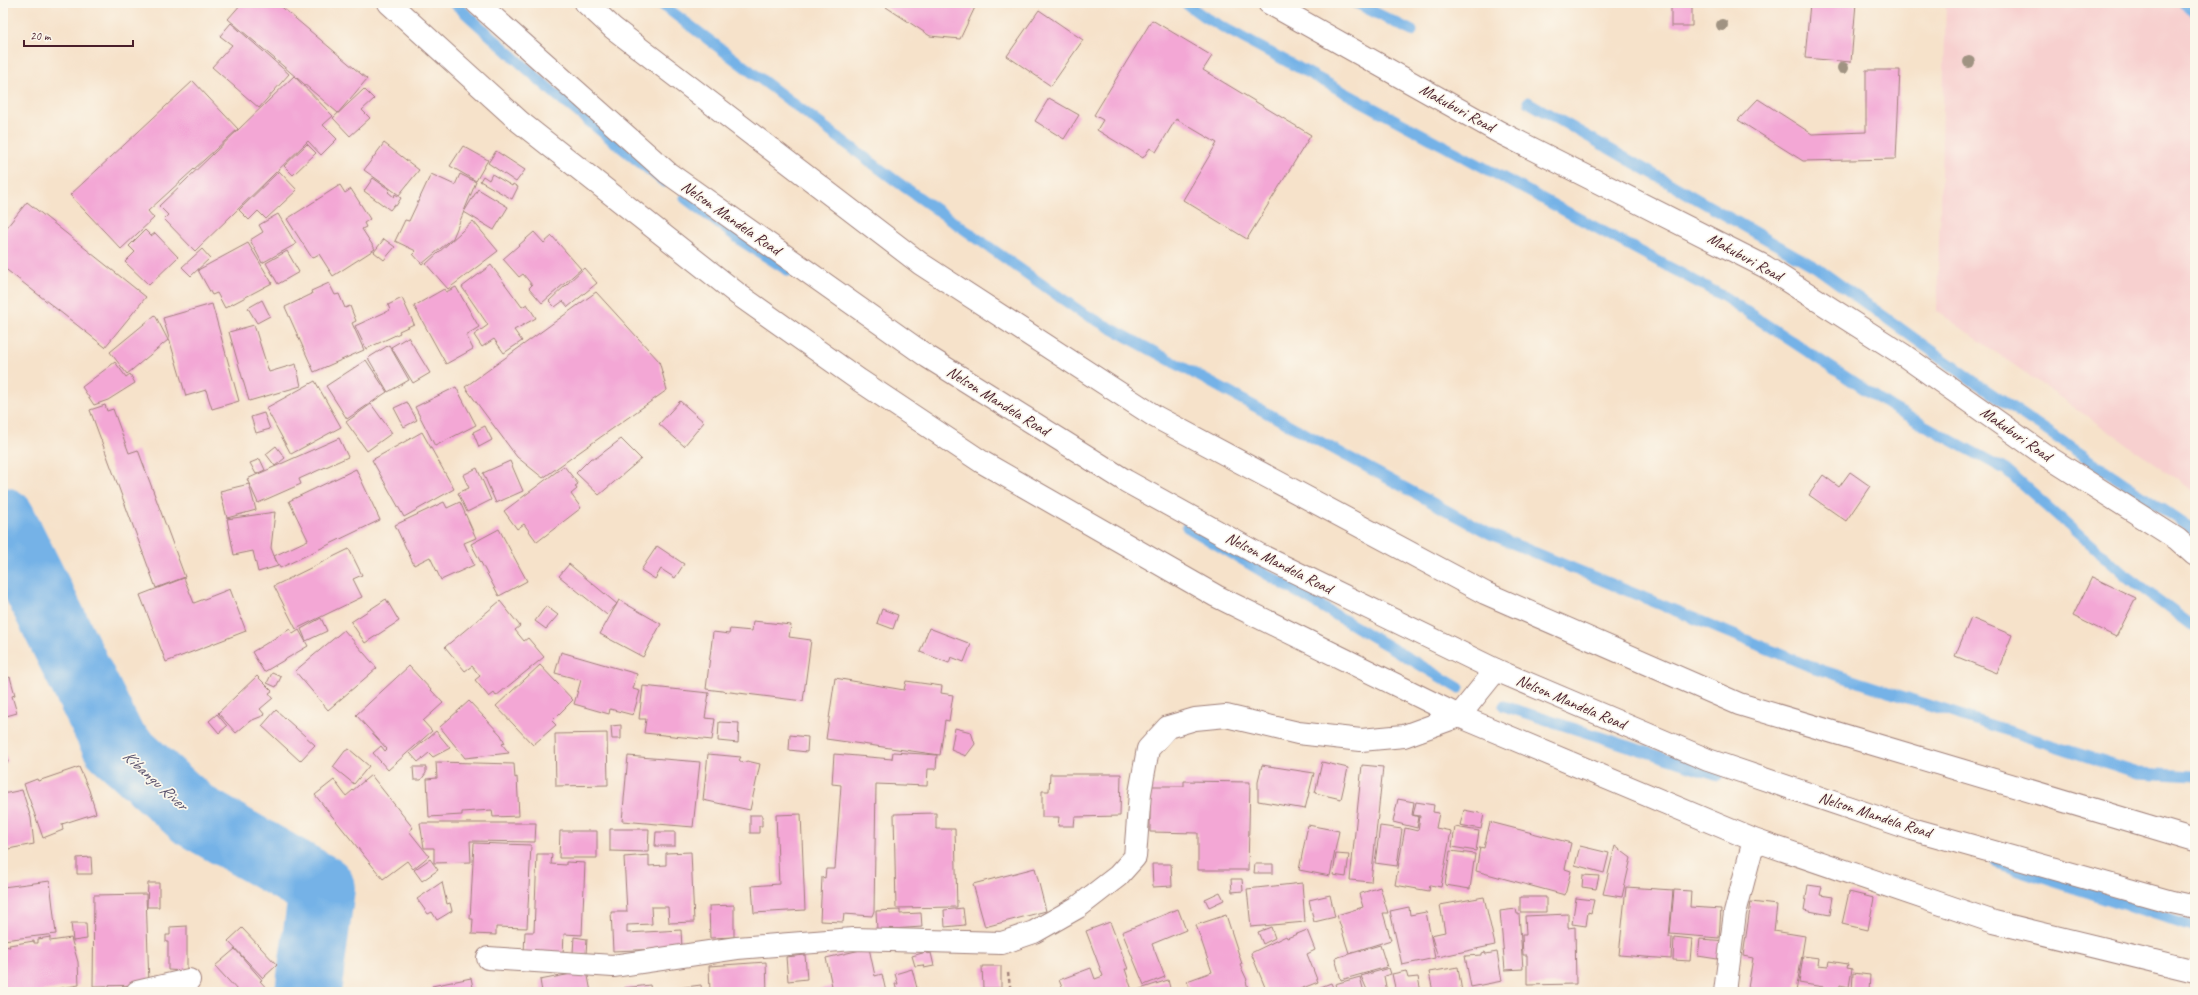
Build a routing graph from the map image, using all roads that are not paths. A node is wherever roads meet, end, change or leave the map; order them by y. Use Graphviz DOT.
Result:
graph roads {
  1 [pos="389,3"];
  2 [pos="477,3"];
  3 [pos="586,3"];
  4 [pos="1269,3"];
  5 [pos="2195,555"];
  6 [pos="1496,670"];
  7 [pos="1459,716"];
  8 [pos="1754,840"];
  9 [pos="2195,840"];
  10 [pos="2195,907"];
  11 [pos="488,958"];
  12 [pos="2195,971"];
  13 [pos="190,980"];
  14 [pos="137,992"];
  15 [pos="1725,992"];
  1 -- 7 [label="street"];
  2 -- 6 [label="street, Nelson Mandela Road"];
  3 -- 9 [label="street"];
  4 -- 5 [label="street, Makuburi Road"];
  6 -- 7 [label="street"];
  6 -- 10 [label="street, Nelson Mandela Road"];
  7 -- 8 [label="street"];
  7 -- 11 [label="street"];
  8 -- 12 [label="street"];
  8 -- 15 [label="street"];
  13 -- 14 [label="street"];
}
